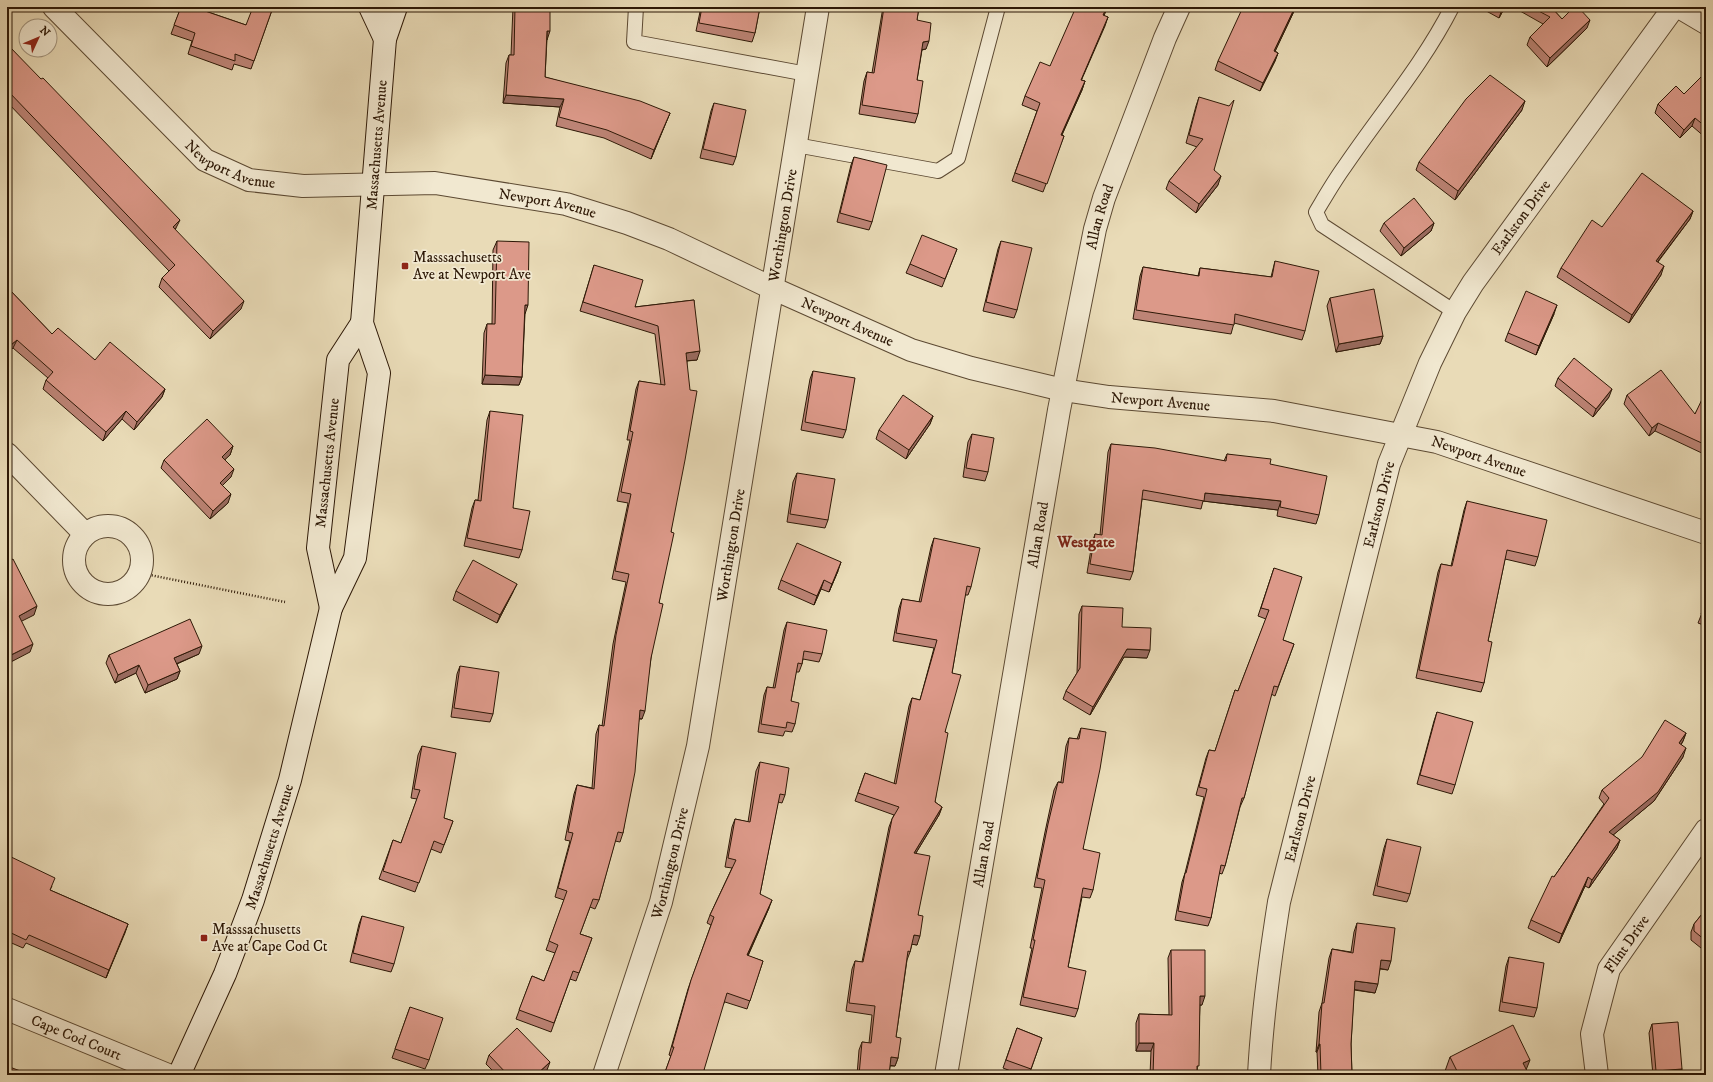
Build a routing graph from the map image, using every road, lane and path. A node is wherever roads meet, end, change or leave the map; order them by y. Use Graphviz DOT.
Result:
graph roads {
  1 [pos="54,7"];
  2 [pos="370,7"];
  3 [pos="396,7"];
  4 [pos="636,7"];
  5 [pos="818,7"];
  6 [pos="998,7"];
  7 [pos="1179,7"];
  8 [pos="1452,7"];
  9 [pos="1674,7"];
  10 [pos="1679,7"];
  11 [pos="1706,23"];
  12 [pos="385,39"];
  13 [pos="808,74"];
  14 [pos="796,145"];
  15 [pos="375,183"];
  16 [pos="772,288"];
  17 [pos="1455,312"];
  18 [pos="362,323"];
  19 [pos="1063,390"];
  20 [pos="1401,434"];
  21 [pos="7,454"];
  22 [pos="1706,533"];
  23 [pos="85,534"];
  24 [pos="140,573"];
  25 [pos="285,602"];
  26 [pos="331,608"];
  27 [pos="1706,830"];
  28 [pos="7,1009"];
  29 [pos="168,1075"];
  30 [pos="179,1075"];
  31 [pos="604,1075"];
  32 [pos="946,1075"];
  33 [pos="1259,1075"];
  34 [pos="1597,1075"];
  1 -- 15 [label="street, Newport Avenue"];
  2 -- 12 [label="street, Massachusetts Avenue"];
  3 -- 12 [label="street, Massachusetts Avenue"];
  4 -- 13 [label="lane"];
  5 -- 13 [label="street, Worthington Drive"];
  6 -- 14 [label="lane"];
  7 -- 19 [label="street, Allan Road"];
  8 -- 17 [label="lane"];
  9 -- 17 [label="street, Earlston Drive"];
  10 -- 11 [label="street"];
  12 -- 15 [label="street, Massachusetts Avenue"];
  13 -- 14 [label="street, Worthington Drive"];
  14 -- 16 [label="street, Worthington Drive"];
  15 -- 16 [label="street, Newport Avenue"];
  15 -- 18 [label="street, Massachusetts Avenue"];
  16 -- 19 [label="street, Newport Avenue"];
  16 -- 31 [label="street, Worthington Drive"];
  17 -- 20 [label="street, Earlston Drive"];
  18 -- 26 [label="street, Massachusetts Avenue"];
  18 -- 26 [label="street, Massachusetts Avenue"];
  19 -- 20 [label="street, Newport Avenue"];
  19 -- 32 [label="street, Allan Road"];
  20 -- 22 [label="street, Newport Avenue"];
  20 -- 33 [label="street, Earlston Drive"];
  21 -- 23 [label="street"];
  23 -- 24 [label="street"];
  23 -- 24 [label="street"];
  24 -- 25 [label="path"];
  26 -- 30 [label="street, Massachusetts Avenue"];
  27 -- 34 [label="street, Flint Drive"];
  28 -- 29 [label="street, Cape Cod Court"];
}
